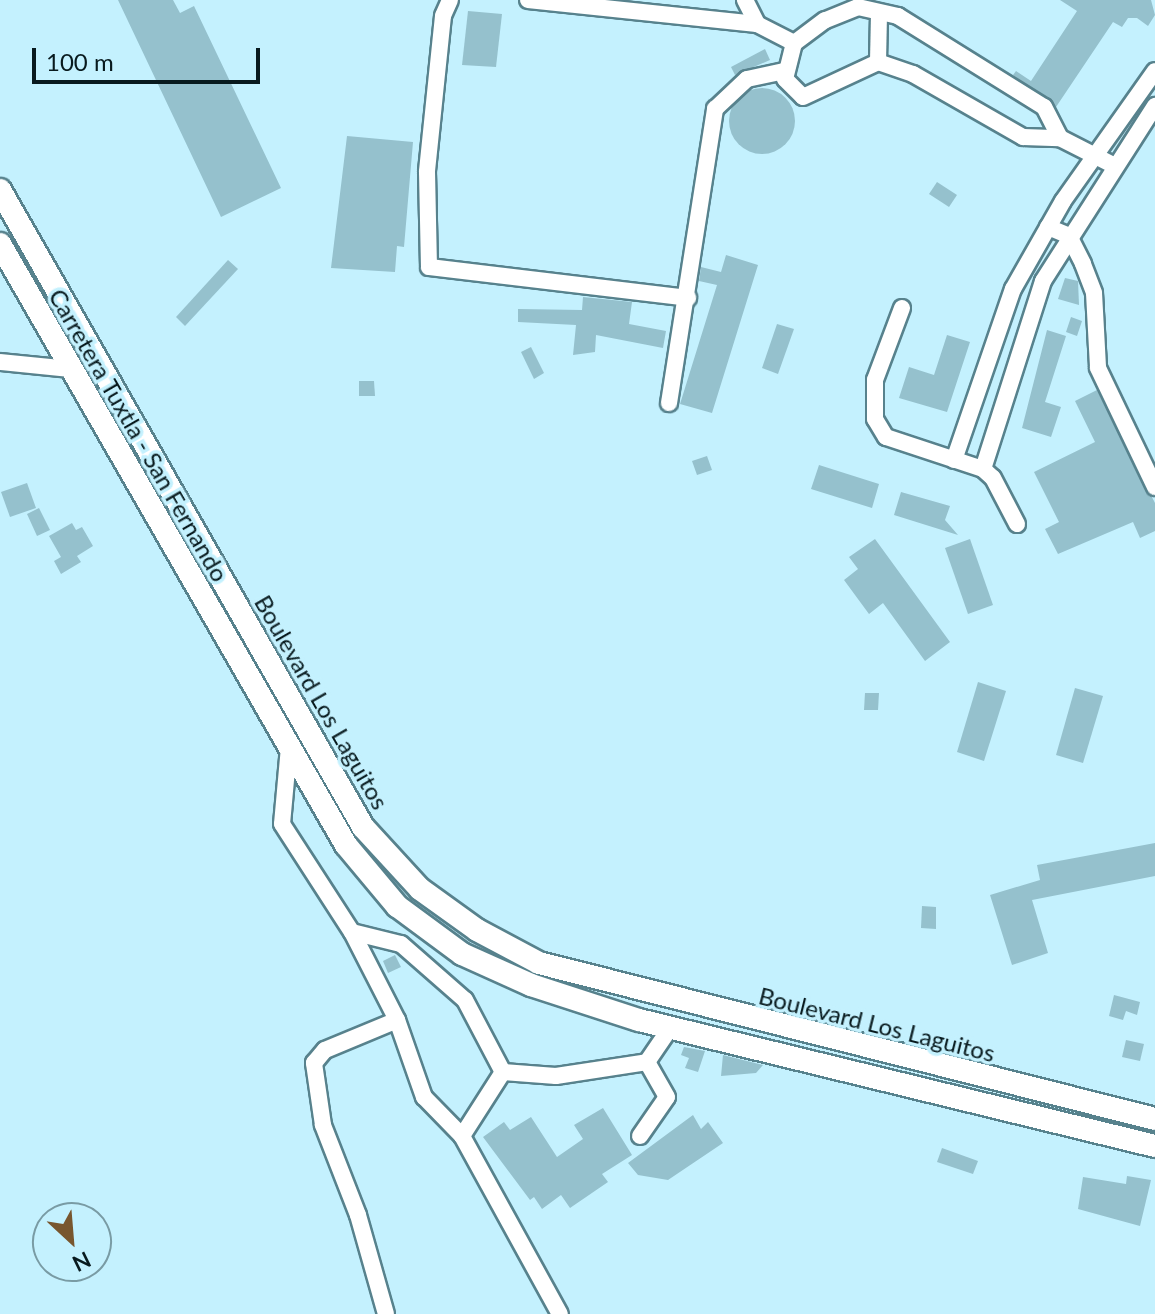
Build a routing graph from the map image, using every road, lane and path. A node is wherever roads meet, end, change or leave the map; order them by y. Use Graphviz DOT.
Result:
graph roads {
  1 [pos="450,0"];
  2 [pos="528,0"];
  3 [pos="745,0"];
  4 [pos="879,13"];
  5 [pos="757,24"];
  6 [pos="794,43"];
  7 [pos="878,62"];
  8 [pos="786,71"];
  9 [pos="1155,71"];
  10 [pos="1155,106"];
  11 [pos="1060,138"];
  12 [pos="1095,158"];
  13 [pos="1115,166"];
  14 [pos="0,190"];
  15 [pos="1048,227"];
  16 [pos="1069,236"];
  17 [pos="0,244"];
  18 [pos="43,268"];
  19 [pos="21,280"];
  20 [pos="688,298"];
  21 [pos="902,308"];
  22 [pos="0,362"];
  23 [pos="70,369"];
  24 [pos="669,403"];
  25 [pos="954,460"];
  26 [pos="983,469"];
  27 [pos="1155,487"];
  28 [pos="1017,524"];
  29 [pos="289,747"];
  30 [pos="352,932"];
  31 [pos="397,1020"];
  32 [pos="671,1027"];
  33 [pos="647,1062"];
  34 [pos="503,1072"];
  35 [pos="1155,1119"];
  36 [pos="462,1136"];
  37 [pos="640,1136"];
  38 [pos="1155,1146"];
  39 [pos="386,1314"];
  40 [pos="560,1314"];
  1 -- 20 [label="street"];
  2 -- 5 [label="street"];
  3 -- 5 [label="street"];
  4 -- 6 [label="street"];
  4 -- 7 [label="street"];
  4 -- 11 [label="street"];
  5 -- 6 [label="street"];
  6 -- 8 [label="street"];
  7 -- 8 [label="street"];
  7 -- 11 [label="street"];
  8 -- 20 [label="street"];
  9 -- 12 [label="street"];
  10 -- 13 [label="street"];
  11 -- 12 [label="street"];
  12 -- 13 [label="street"];
  12 -- 15 [label="street"];
  13 -- 16 [label="street"];
  14 -- 18 [label="main road, Boulevard Los Laguitos"];
  15 -- 16 [label="street"];
  15 -- 25 [label="street"];
  16 -- 26 [label="street"];
  16 -- 27 [label="street"];
  17 -- 19 [label="main road, Carretera Tuxtla - San Fernando"];
  18 -- 19 [label="main road"];
  18 -- 35 [label="main road, Boulevard Los Laguitos"];
  19 -- 23 [label="main road, Carretera Tuxtla - San Fernando"];
  20 -- 24 [label="street"];
  21 -- 25 [label="street"];
  22 -- 23 [label="street"];
  23 -- 29 [label="main road, Carretera Tuxtla - San Fernando"];
  25 -- 26 [label="street"];
  26 -- 28 [label="street"];
  29 -- 30 [label="street"];
  29 -- 32 [label="main road, Carretera Tuxtla - San Fernando"];
  30 -- 31 [label="street"];
  30 -- 34 [label="street"];
  31 -- 36 [label="street"];
  31 -- 39 [label="street"];
  32 -- 33 [label="street"];
  32 -- 38 [label="main road, Carretera Tuxtla - San Fernando"];
  33 -- 34 [label="street"];
  33 -- 37 [label="street"];
  34 -- 36 [label="street"];
  36 -- 40 [label="street"];
}
